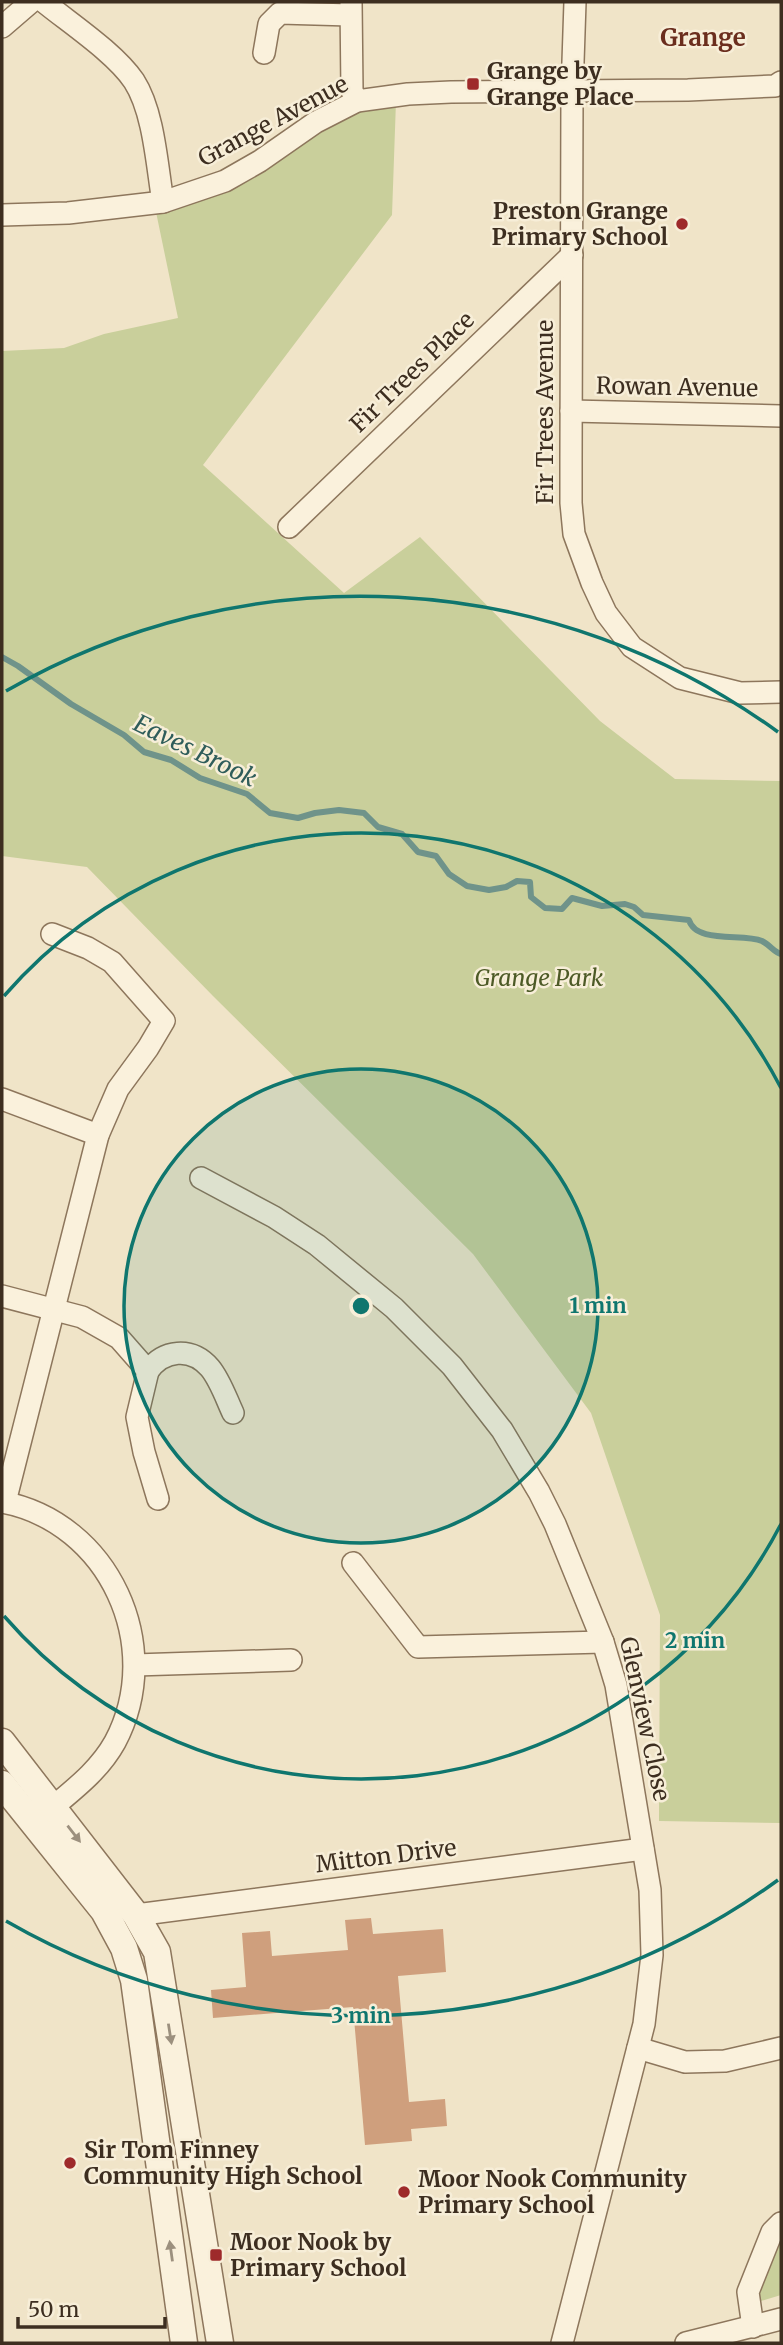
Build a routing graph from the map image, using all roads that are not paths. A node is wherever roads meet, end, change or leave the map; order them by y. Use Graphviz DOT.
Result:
graph roads {
  1 [pos="31,2"];
  2 [pos="44,2"];
  3 [pos="575,2"];
  4 [pos="350,8"];
  5 [pos="2,27"];
  6 [pos="264,54"];
  7 [pos="781,82"];
  8 [pos="572,92"];
  9 [pos="357,101"];
  10 [pos="163,202"];
  11 [pos="2,215"];
  12 [pos="572,255"];
  13 [pos="571,411"];
  14 [pos="781,416"];
  15 [pos="289,527"];
  16 [pos="781,692"];
  17 [pos="52,934"];
  18 [pos="2,1100"];
  19 [pos="98,1135"];
  20 [pos="201,1178"];
  21 [pos="2,1296"];
  22 [pos="53,1310"];
  23 [pos="148,1371"];
  24 [pos="233,1413"];
  25 [pos="159,1499"];
  26 [pos="4,1502"];
  27 [pos="353,1563"];
  28 [pos="603,1642"];
  29 [pos="291,1660"];
  30 [pos="135,1665"];
  31 [pos="2,1742"];
  32 [pos="2,1784"];
  33 [pos="44,1815"];
  34 [pos="643,1849"];
  35 [pos="136,1915"];
  36 [pos="114,1930"];
  37 [pos="638,2048"];
  38 [pos="781,2048"];
  39 [pos="781,2223"];
  40 [pos="781,2319"];
  41 [pos="753,2327"];
  42 [pos="184,2343"];
  43 [pos="220,2343"];
  44 [pos="562,2343"];
  45 [pos="686,2343"];
  1 -- 5 [label="street"];
  2 -- 10 [label="street"];
  3 -- 8 [label="street, Fir Trees Avenue"];
  4 -- 6 [label="street"];
  4 -- 9 [label="street"];
  7 -- 8 [label="street, Grange Avenue"];
  8 -- 9 [label="street, Grange Avenue"];
  8 -- 12 [label="street, Fir Trees Avenue"];
  9 -- 10 [label="street, Grange Avenue"];
  10 -- 11 [label="street, Grange Avenue"];
  12 -- 13 [label="street, Fir Trees Avenue"];
  12 -- 15 [label="street, Fir Trees Place"];
  13 -- 14 [label="street, Rowan Avenue"];
  13 -- 16 [label="street, Fir Trees Avenue"];
  17 -- 19 [label="street"];
  18 -- 19 [label="street"];
  19 -- 22 [label="street"];
  20 -- 28 [label="street, Glenview Close"];
  21 -- 22 [label="street"];
  22 -- 23 [label="street"];
  22 -- 26 [label="street"];
  23 -- 24 [label="street"];
  23 -- 25 [label="street"];
  26 -- 30 [label="street"];
  27 -- 28 [label="street"];
  28 -- 34 [label="street, Glenview Close"];
  29 -- 30 [label="street"];
  30 -- 33 [label="street"];
  31 -- 33 [label="street"];
  32 -- 33 [label="street"];
  33 -- 35 [label="street, one-way"];
  33 -- 36 [label="street"];
  34 -- 35 [label="street, Mitton Drive"];
  34 -- 37 [label="street, Glenview Close"];
  35 -- 36 [label="street"];
  35 -- 43 [label="street, one-way"];
  42 -- 36 [label="street, one-way"];
  37 -- 38 [label="street"];
  37 -- 44 [label="street, Glenview Close"];
  39 -- 41 [label="street"];
  40 -- 41 [label="street"];
  41 -- 45 [label="street"];
}
